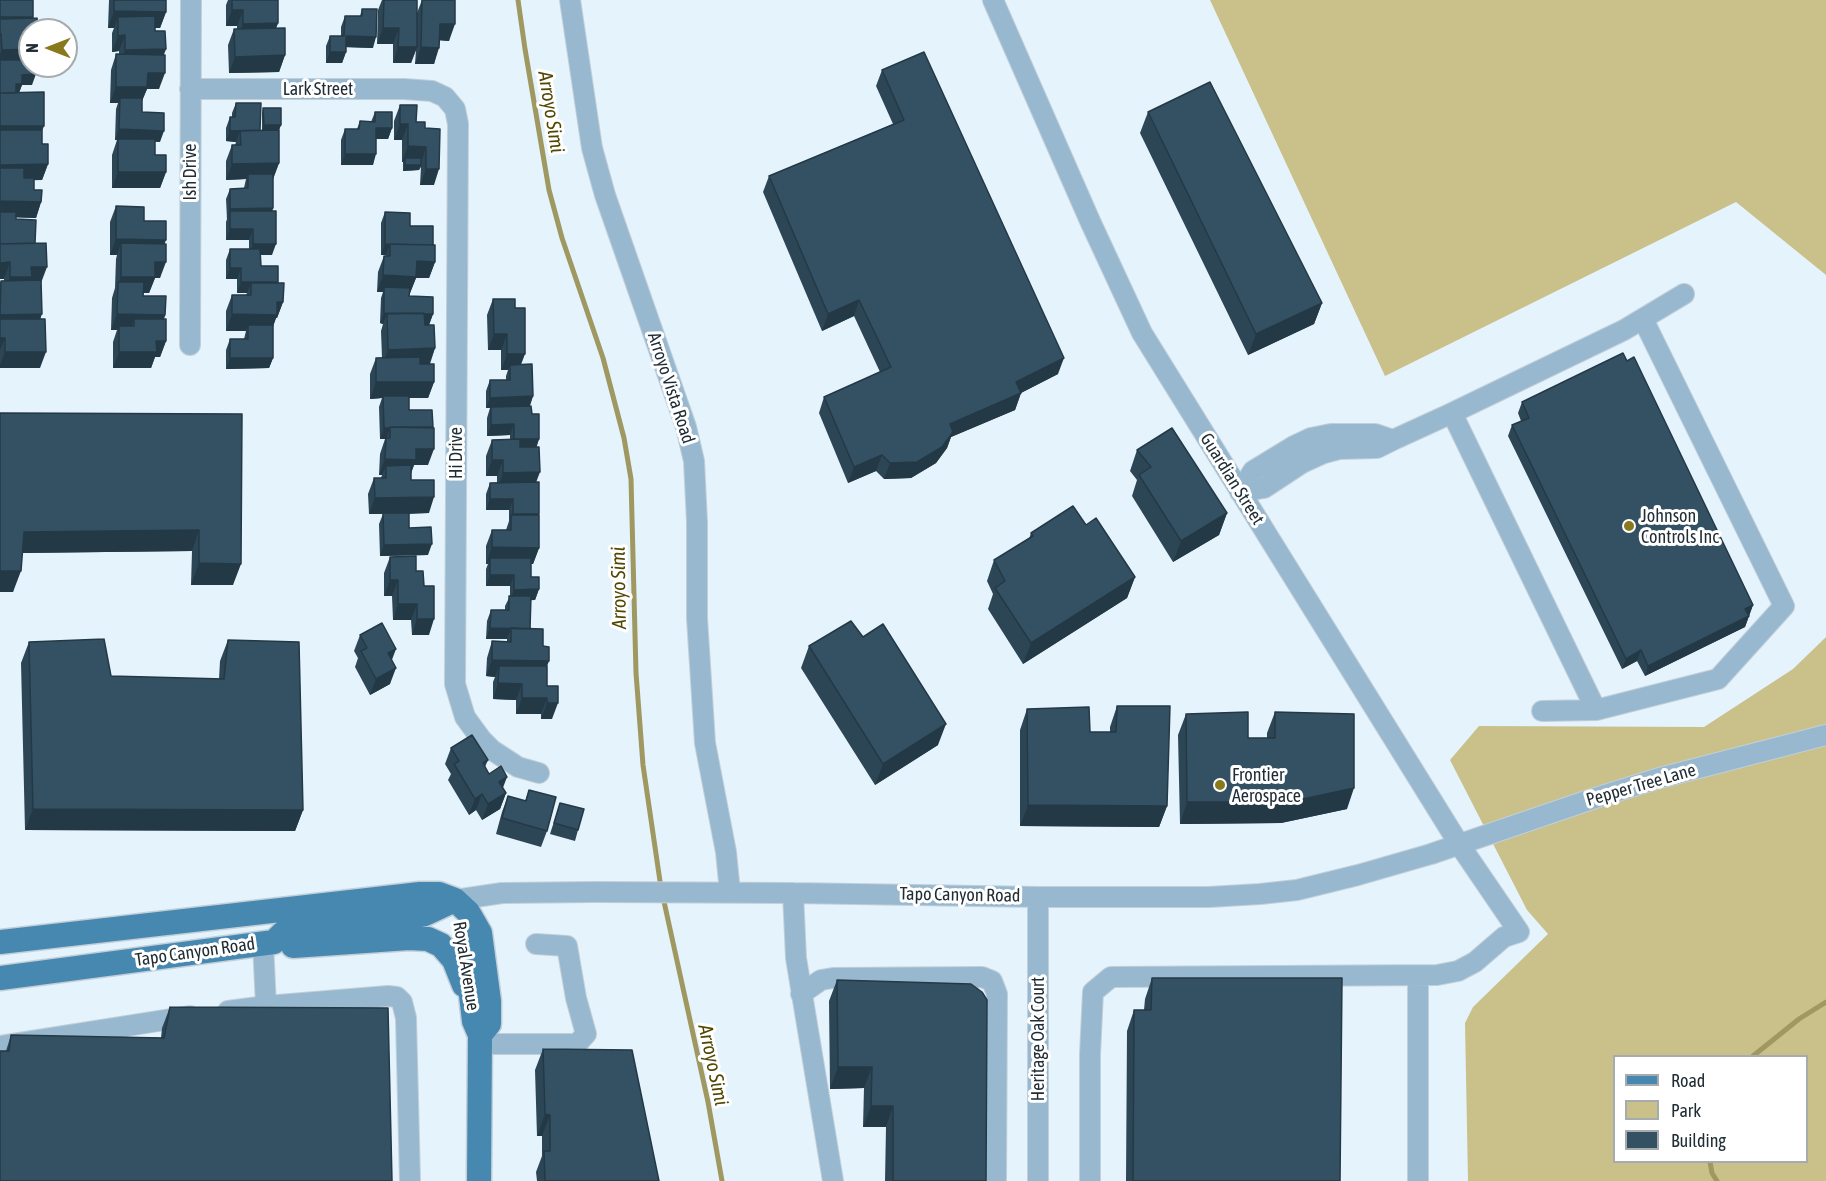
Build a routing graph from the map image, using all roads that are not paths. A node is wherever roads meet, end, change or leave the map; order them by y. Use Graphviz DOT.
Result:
graph roads {
  1 [pos="190,0"];
  2 [pos="570,0"];
  3 [pos="993,0"];
  4 [pos="190,89"];
  5 [pos="445,97"];
  6 [pos="1684,294"];
  7 [pos="1643,319"];
  8 [pos="190,345"];
  9 [pos="1452,413"];
  10 [pos="1240,492"];
  11 [pos="1596,710"];
  12 [pos="1542,711"];
  13 [pos="1826,735"];
  14 [pos="539,773"];
  15 [pos="1459,844"];
  16 [pos="721,892"];
  17 [pos="793,893"];
  18 [pos="1038,897"];
  19 [pos="455,900"];
  20 [pos="0,942"];
  21 [pos="268,942"];
  22 [pos="536,944"];
  23 [pos="1418,976"];
  24 [pos="0,978"];
  25 [pos="801,994"];
  26 [pos="471,1002"];
  27 [pos="266,1006"];
  28 [pos="480,1039"];
  29 [pos="0,1046"];
  30 [pos="410,1181"];
  31 [pos="479,1181"];
  32 [pos="833,1181"];
  33 [pos="996,1181"];
  34 [pos="1038,1181"];
  35 [pos="1090,1181"];
  36 [pos="1418,1181"];
  1 -- 4 [label="street, Ish Drive"];
  2 -- 16 [label="street, Arroyo Vista Road"];
  3 -- 10 [label="street, Guardian Street"];
  4 -- 5 [label="street, Lark Street"];
  4 -- 8 [label="street, Ish Drive"];
  5 -- 14 [label="street, Hi Drive"];
  6 -- 7 [label="street"];
  7 -- 9 [label="street"];
  7 -- 11 [label="street"];
  9 -- 10 [label="street"];
  9 -- 11 [label="street"];
  10 -- 15 [label="street, Guardian Street"];
  11 -- 12 [label="street"];
  13 -- 15 [label="street, Pepper Tree Lane"];
  15 -- 18 [label="street, Tapo Canyon Road"];
  15 -- 23 [label="street, Guardian Street"];
  16 -- 17 [label="street, Tapo Canyon Road"];
  16 -- 19 [label="street, Tapo Canyon Road"];
  17 -- 18 [label="street, Tapo Canyon Road"];
  17 -- 25 [label="street"];
  18 -- 34 [label="street, Heritage Oak Court"];
  19 -- 20 [label="main road, Tapo Canyon Road"];
  19 -- 21 [label="main road, Tapo Canyon Road"];
  19 -- 26 [label="main road, Royal Avenue"];
  19 -- 28 [label="main road, Royal Avenue"];
  21 -- 24 [label="main road, Tapo Canyon Road"];
  21 -- 26 [label="main road"];
  21 -- 27 [label="street"];
  22 -- 28 [label="street"];
  23 -- 35 [label="street"];
  23 -- 36 [label="street"];
  25 -- 32 [label="street"];
  25 -- 33 [label="street"];
  26 -- 28 [label="main road, Royal Avenue"];
  27 -- 29 [label="street"];
  27 -- 30 [label="street"];
  28 -- 31 [label="main road, Royal Avenue"];
}
